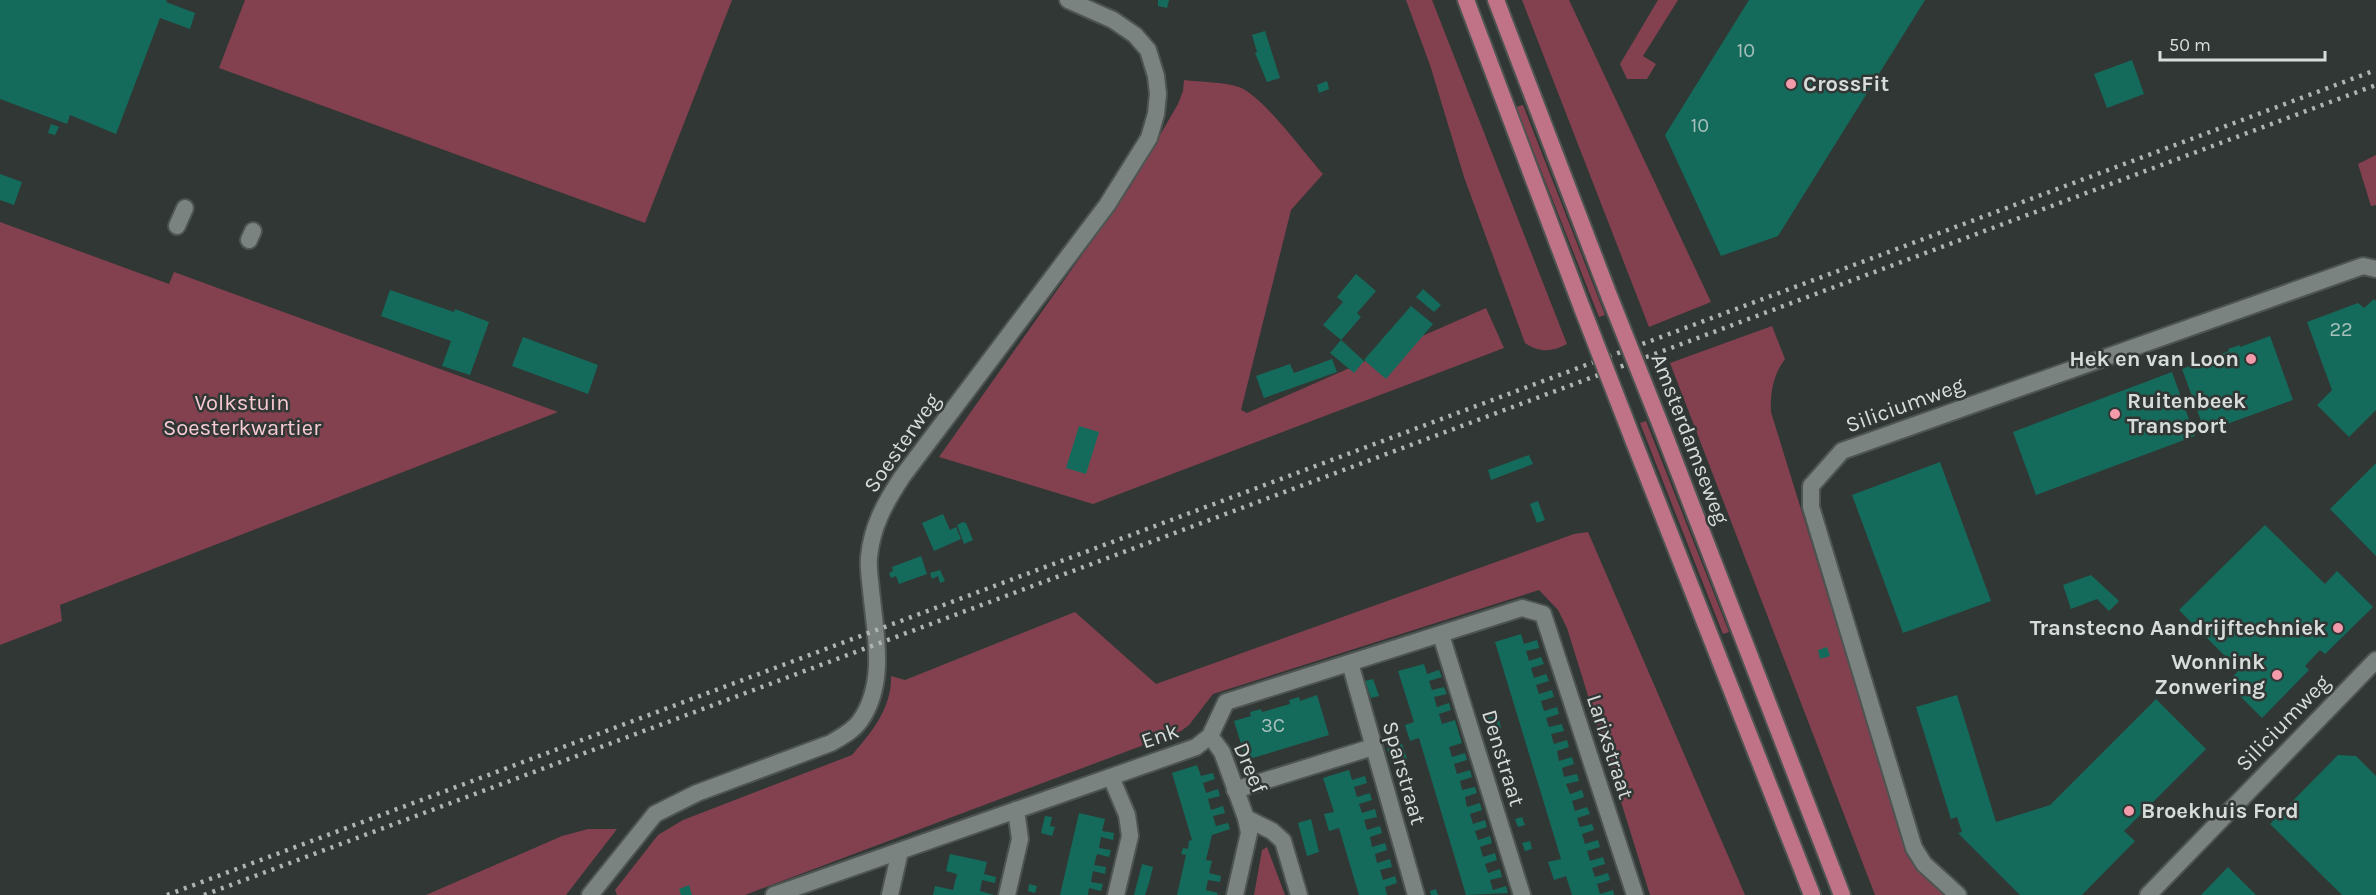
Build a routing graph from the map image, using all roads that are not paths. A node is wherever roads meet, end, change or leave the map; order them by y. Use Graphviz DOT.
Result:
graph roads {
  1 [pos="1068,0"];
  2 [pos="1466,0"];
  3 [pos="1496,0"];
  4 [pos="185,208"];
  5 [pos="177,226"];
  6 [pos="2376,269"];
  7 [pos="1543,614"];
  8 [pos="1441,635"];
  9 [pos="2376,660"];
  10 [pos="1350,663"];
  11 [pos="1210,736"];
  12 [pos="1373,747"];
  13 [pos="1111,777"];
  14 [pos="1235,790"];
  15 [pos="1016,810"];
  16 [pos="1246,818"];
  17 [pos="900,851"];
  18 [pos="590,895"];
  19 [pos="776,895"];
  20 [pos="891,895"];
  21 [pos="1007,895"];
  22 [pos="1116,895"];
  23 [pos="1235,895"];
  24 [pos="1299,895"];
  25 [pos="1416,895"];
  26 [pos="1522,895"];
  27 [pos="1635,895"];
  28 [pos="1812,895"];
  29 [pos="1842,895"];
  30 [pos="1958,895"];
  31 [pos="2148,895"];
  1 -- 18 [label="street, Soesterweg"];
  2 -- 28 [label="main road, bridge"];
  3 -- 29 [label="main road, Amsterdamseweg, bridge"];
  4 -- 5 [label="street"];
  6 -- 30 [label="street, Siliciumweg"];
  7 -- 8 [label="street, Enk"];
  7 -- 27 [label="street, Larixstraat"];
  8 -- 10 [label="street, Enk"];
  8 -- 26 [label="street, Denstraat"];
  9 -- 31 [label="street, Siliciumweg"];
  10 -- 11 [label="street, Enk"];
  10 -- 12 [label="street, Sparstraat"];
  11 -- 13 [label="street, Enk"];
  11 -- 14 [label="street, Dreef"];
  12 -- 14 [label="street"];
  12 -- 25 [label="street, Sparstraat"];
  13 -- 15 [label="street, Enk"];
  13 -- 22 [label="street"];
  14 -- 16 [label="street, Dreef"];
  15 -- 17 [label="street, Enk"];
  15 -- 21 [label="street"];
  16 -- 23 [label="street, Dreef"];
  16 -- 24 [label="street, Dreef"];
  17 -- 19 [label="street, Enk"];
  17 -- 20 [label="street"];
}
